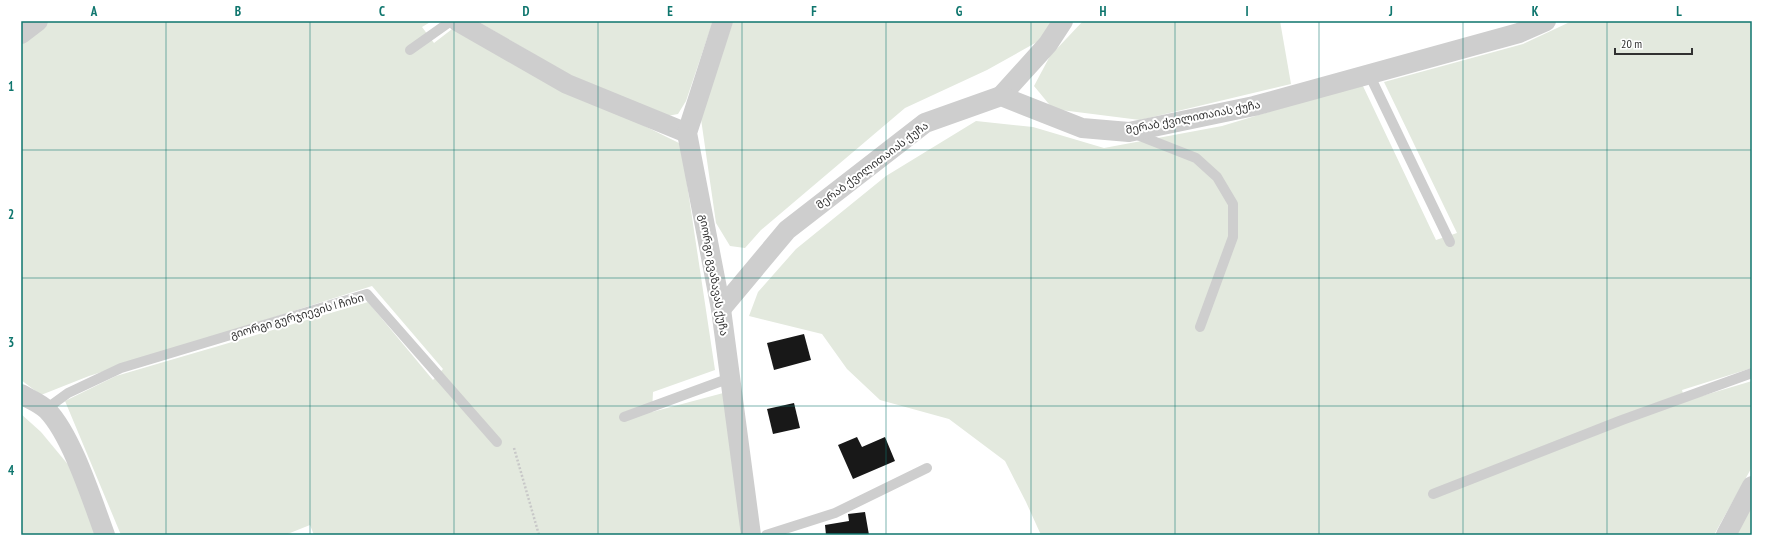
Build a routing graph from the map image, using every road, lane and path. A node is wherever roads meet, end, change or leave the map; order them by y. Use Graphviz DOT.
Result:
graph roads {
  1 [pos="38,21"];
  2 [pos="451,21"];
  3 [pos="458,21"];
  4 [pos="723,21"];
  5 [pos="1063,21"];
  6 [pos="1546,21"];
  7 [pos="1517,27"];
  8 [pos="21,34"];
  9 [pos="410,50"];
  10 [pos="1369,74"];
  11 [pos="1001,96"];
  12 [pos="1129,132"];
  13 [pos="687,133"];
  14 [pos="1450,242"];
  15 [pos="721,309"];
  16 [pos="1200,327"];
  17 [pos="1752,373"];
  18 [pos="730,378"];
  19 [pos="21,394"];
  20 [pos="46,409"];
  21 [pos="624,418"];
  22 [pos="498,442"];
  23 [pos="927,468"];
  24 [pos="1752,486"];
  25 [pos="1433,494"];
  26 [pos="105,535"];
  27 [pos="539,535"];
  28 [pos="751,535"];
  29 [pos="766,535"];
  30 [pos="1726,535"];
  1 -- 8 [label="street"];
  2 -- 9 [label="lane"];
  3 -- 13 [label="street"];
  4 -- 13 [label="street, გიორგი გვაზავას ქუჩა"];
  5 -- 11 [label="street"];
  6 -- 7 [label="street, მერაბ ქვილითაიას ქუჩა"];
  7 -- 10 [label="street, მერაბ ქვილითაიას ქუჩა"];
  10 -- 12 [label="street, მერაბ ქვილითაიას ქუჩა"];
  10 -- 14 [label="lane"];
  11 -- 12 [label="street, მერაბ ქვილითაიას ქუჩა"];
  11 -- 15 [label="street, მერაბ ქვილითაიას ქუჩა"];
  12 -- 16 [label="lane"];
  13 -- 15 [label="street, გიორგი გვაზავას ქუჩა"];
  15 -- 18 [label="street, გიორგი გვაზავას ქუჩა"];
  17 -- 25 [label="lane"];
  18 -- 21 [label="lane"];
  18 -- 28 [label="street, გიორგი გვაზავას ქუჩა"];
  19 -- 20 [label="street"];
  20 -- 22 [label="lane, გიორგი გურჯიევის I ჩიხი"];
  20 -- 26 [label="street"];
  22 -- 27 [label="path"];
  23 -- 29 [label="lane"];
  24 -- 30 [label="street"];
}
